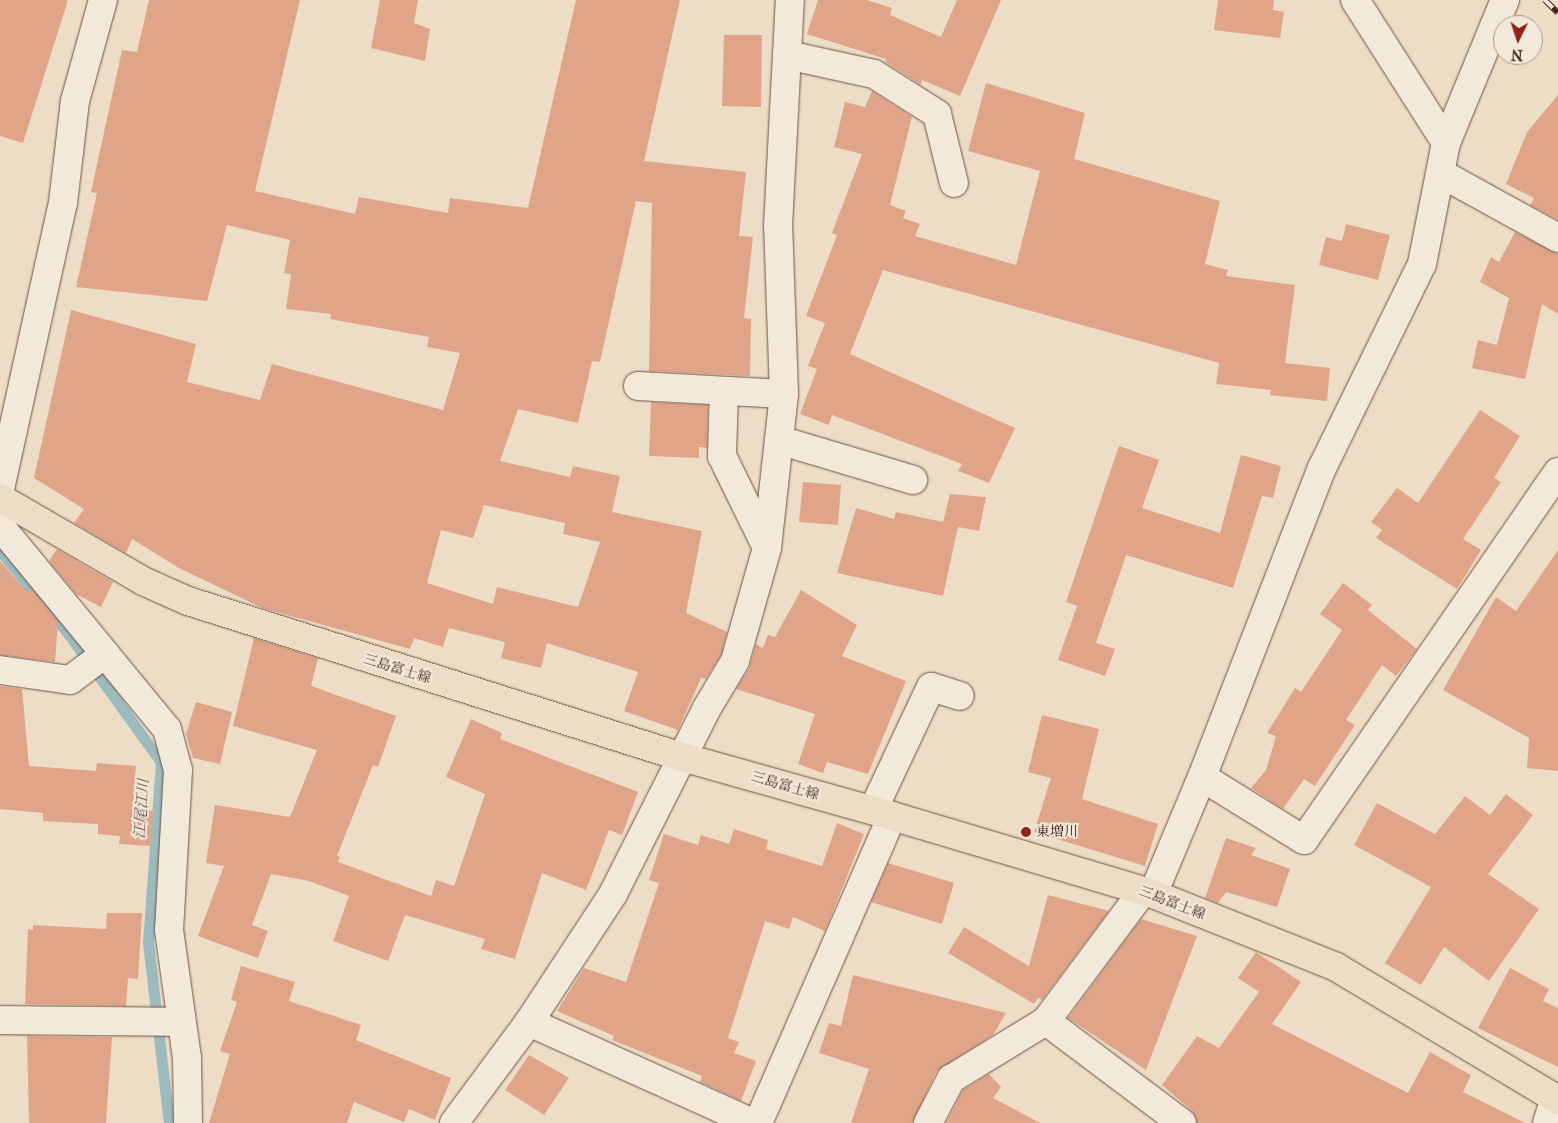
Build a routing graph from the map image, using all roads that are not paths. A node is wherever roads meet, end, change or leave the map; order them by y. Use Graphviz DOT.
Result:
graph roads {
  1 [pos="103,0"];
  2 [pos="790,0"];
  3 [pos="1354,0"];
  4 [pos="1505,0"];
  5 [pos="787,55"];
  6 [pos="1446,142"];
  7 [pos="1442,174"];
  8 [pos="954,183"];
  9 [pos="1558,238"];
  10 [pos="638,386"];
  11 [pos="724,391"];
  12 [pos="784,394"];
  13 [pos="779,440"];
  14 [pos="1558,472"];
  15 [pos="913,480"];
  16 [pos="0,489"];
  17 [pos="0,498"];
  18 [pos="0,526"];
  19 [pos="768,548"];
  20 [pos="104,655"];
  21 [pos="0,670"];
  22 [pos="960,696"];
  23 [pos="682,757"];
  24 [pos="1202,777"];
  25 [pos="883,813"];
  26 [pos="1148,893"];
  27 [pos="0,1020"];
  28 [pos="1046,1021"];
  29 [pos="180,1022"];
  30 [pos="529,1022"];
  31 [pos="1554,1107"];
  32 [pos="188,1123"];
  33 [pos="454,1123"];
  34 [pos="753,1123"];
  35 [pos="758,1123"];
  36 [pos="928,1123"];
  37 [pos="1182,1123"];
  1 -- 16 [label="street"];
  2 -- 5 [label="street"];
  3 -- 6 [label="street"];
  4 -- 6 [label="street"];
  5 -- 8 [label="street"];
  5 -- 12 [label="street"];
  6 -- 7 [label="street"];
  7 -- 9 [label="street"];
  7 -- 24 [label="street"];
  10 -- 11 [label="street"];
  11 -- 12 [label="street"];
  11 -- 19 [label="street"];
  12 -- 13 [label="street"];
  13 -- 15 [label="street"];
  13 -- 19 [label="street"];
  14 -- 24 [label="street"];
  17 -- 23 [label="main road, 三島富士線"];
  18 -- 20 [label="street"];
  19 -- 23 [label="street"];
  20 -- 21 [label="street"];
  20 -- 29 [label="street"];
  22 -- 25 [label="street"];
  23 -- 25 [label="main road, 三島富士線"];
  23 -- 30 [label="street"];
  24 -- 26 [label="street"];
  25 -- 26 [label="main road, 三島富士線"];
  25 -- 35 [label="street"];
  26 -- 28 [label="street"];
  26 -- 31 [label="main road, 三島富士線"];
  27 -- 29 [label="street"];
  28 -- 36 [label="street"];
  28 -- 37 [label="street"];
  29 -- 32 [label="street"];
  30 -- 33 [label="street"];
  30 -- 34 [label="street"];
}
